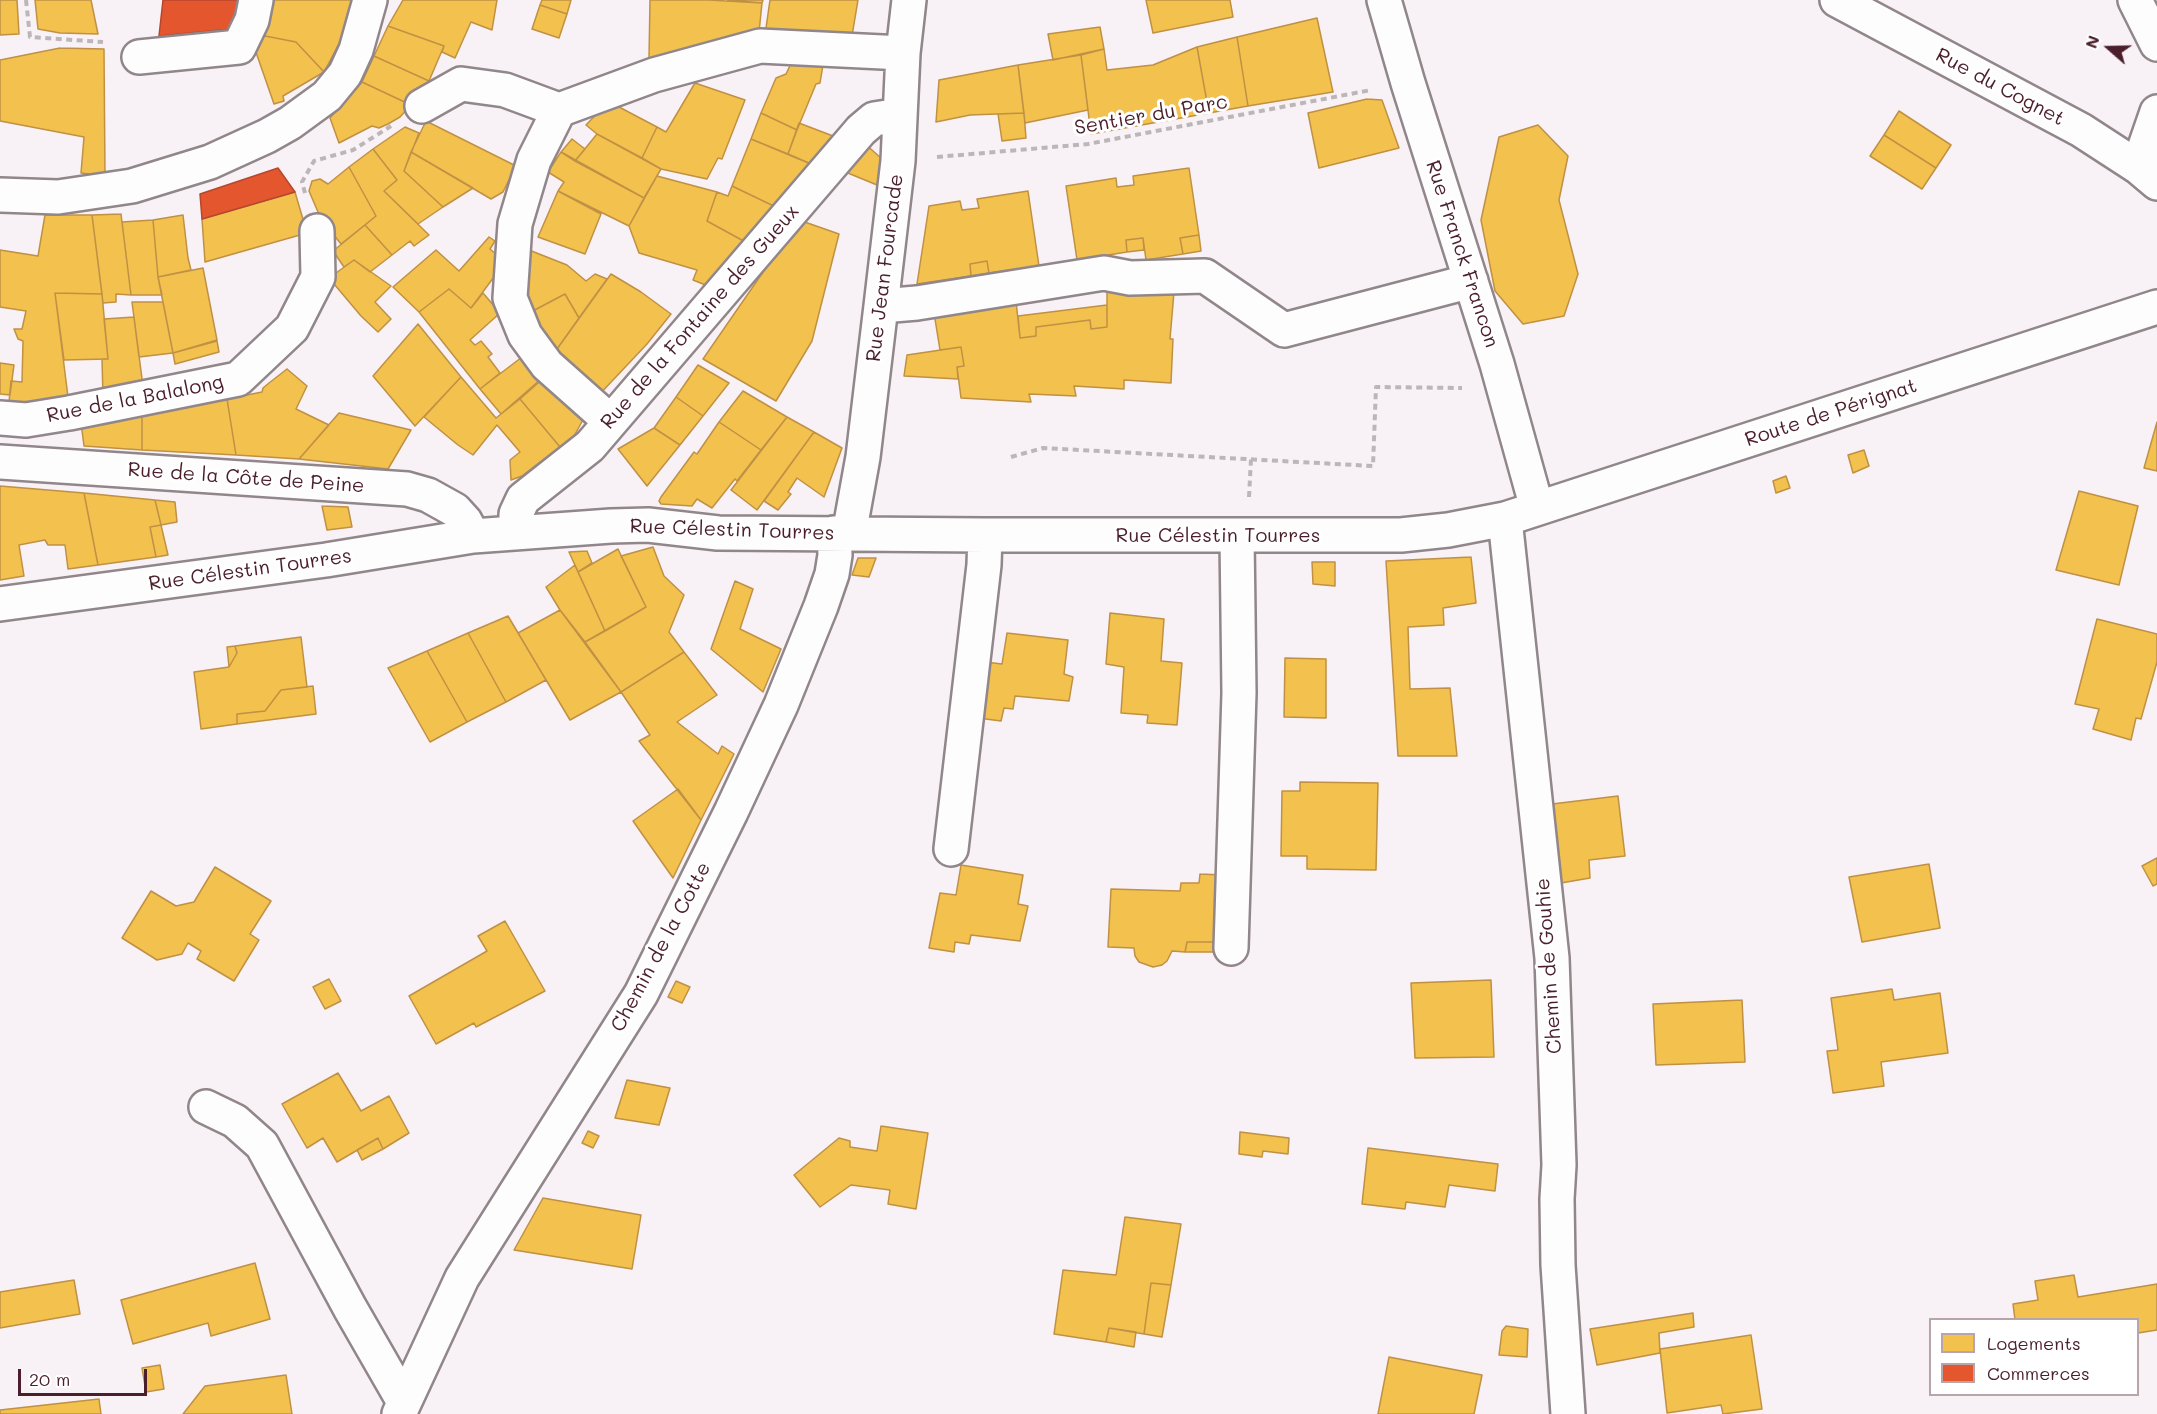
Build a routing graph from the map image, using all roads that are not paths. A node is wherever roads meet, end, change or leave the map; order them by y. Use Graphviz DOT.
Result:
graph roads {
  1 [pos="256,0"];
  2 [pos="370,0"];
  3 [pos="909,0"];
  4 [pos="1384,0"];
  5 [pos="1837,0"];
  6 [pos="2135,0"];
  7 [pos="2157,44"];
  8 [pos="903,53"];
  9 [pos="139,57"];
  10 [pos="422,106"];
  11 [pos="559,110"];
  12 [pos="2157,112"];
  13 [pos="900,115"];
  14 [pos="2148,175"];
  15 [pos="0,195"];
  16 [pos="317,231"];
  17 [pos="1471,281"];
  18 [pos="882,306"];
  19 [pos="2157,307"];
  20 [pos="0,418"];
  21 [pos="610,421"];
  22 [pos="0,462"];
  23 [pos="1537,508"];
  24 [pos="1505,519"];
  25 [pos="516,533"];
  26 [pos="842,534"];
  27 [pos="985,535"];
  28 [pos="473,536"];
  29 [pos="1237,536"];
  30 [pos="0,604"];
  31 [pos="951,849"];
  32 [pos="1231,948"];
  33 [pos="206,1107"];
  34 [pos="402,1408"];
  35 [pos="1568,1414"];
  1 -- 9 [label="street"];
  2 -- 15 [label="street"];
  3 -- 8 [label="street, Rue Jean Fourcade"];
  4 -- 17 [label="street, Rue Franck Francon"];
  5 -- 14 [label="street, Rue du Cognet"];
  6 -- 7 [label="street"];
  8 -- 11 [label="street"];
  8 -- 13 [label="street, Rue Jean Fourcade"];
  10 -- 11 [label="street"];
  11 -- 21 [label="street"];
  12 -- 14 [label="street"];
  13 -- 18 [label="street, Rue Jean Fourcade"];
  13 -- 21 [label="street, Rue de la Fontaine des Gueux"];
  16 -- 20 [label="street, Rue de la Balalong"];
  17 -- 18 [label="street"];
  17 -- 23 [label="street, Rue Franck Francon"];
  18 -- 26 [label="street, Rue Jean Fourcade"];
  19 -- 23 [label="street, Route de Pérignat"];
  21 -- 25 [label="street, Rue de la Fontaine des Gueux"];
  22 -- 28 [label="street, Rue de la Côte de Peine"];
  23 -- 24 [label="street, Route de Pérignat"];
  24 -- 29 [label="street, Rue Célestin Tourres"];
  24 -- 35 [label="street, Chemin de Gouhie"];
  25 -- 26 [label="street, Rue Célestin Tourres"];
  25 -- 28 [label="street, Rue Célestin Tourres"];
  26 -- 27 [label="street, Rue Célestin Tourres"];
  26 -- 34 [label="street, Chemin de la Cotte"];
  27 -- 29 [label="street, Rue Célestin Tourres"];
  27 -- 31 [label="street"];
  28 -- 30 [label="street, Rue Célestin Tourres"];
  29 -- 32 [label="street"];
  33 -- 34 [label="street, Chemin de la Cotte"];
}
